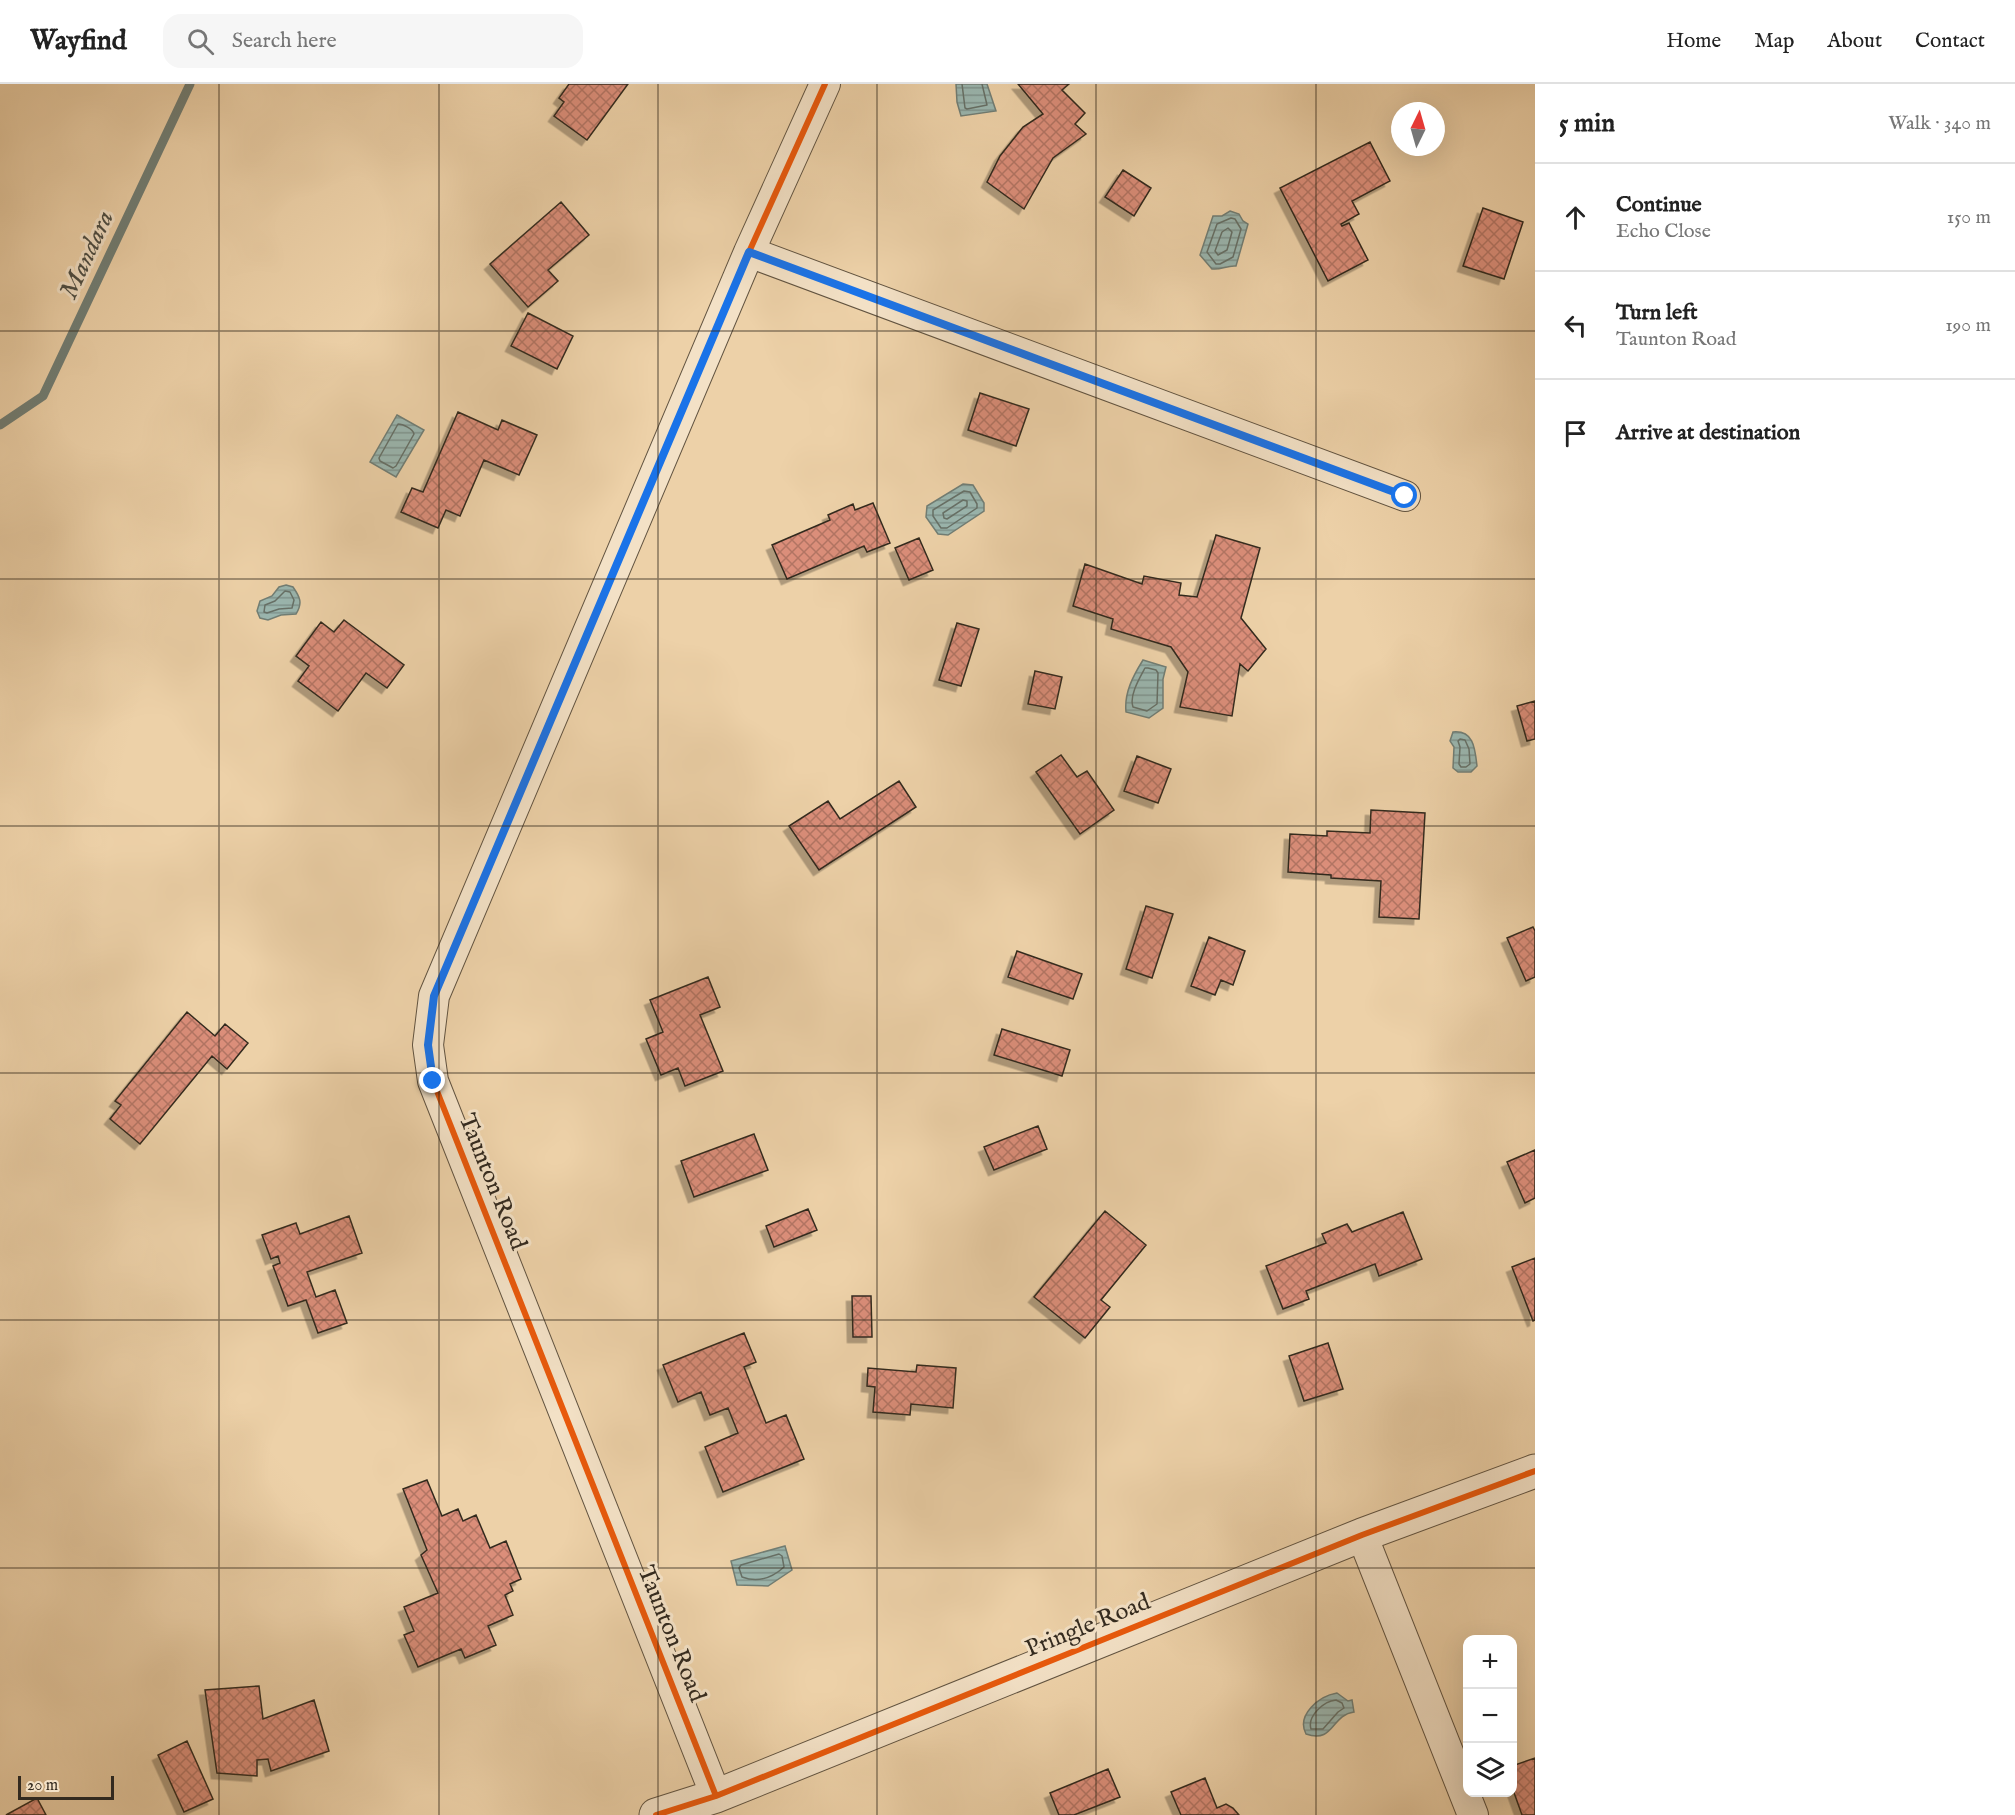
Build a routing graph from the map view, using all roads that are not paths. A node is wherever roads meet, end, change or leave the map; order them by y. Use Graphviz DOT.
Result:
graph roads {
  1 [pos="825,84"];
  2 [pos="749,252"];
  3 [pos="1405,496"];
  4 [pos="1535,1471"];
  5 [pos="1362,1535"];
  6 [pos="716,1796"];
  7 [pos="656,1815"];
  8 [pos="1473,1815"];
  1 -- 2 [label="street, Taunton Road"];
  2 -- 3 [label="street"];
  2 -- 6 [label="street, Taunton Road"];
  4 -- 5 [label="street, Pringle Road"];
  5 -- 6 [label="street, Pringle Road"];
  5 -- 8 [label="street"];
  6 -- 7 [label="street, Pringle Road"];
}
